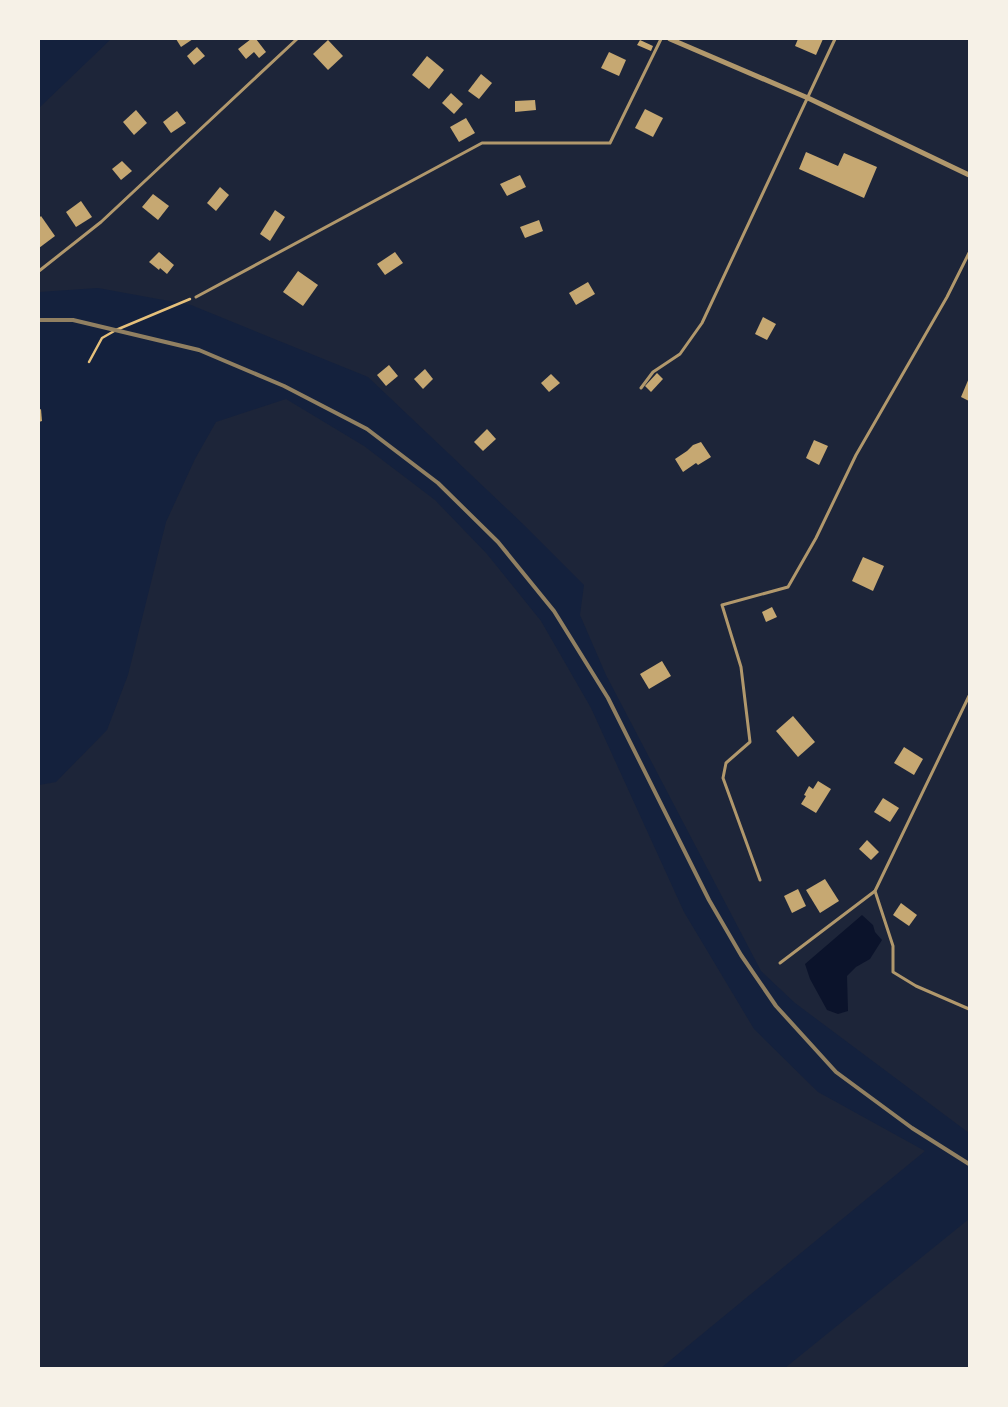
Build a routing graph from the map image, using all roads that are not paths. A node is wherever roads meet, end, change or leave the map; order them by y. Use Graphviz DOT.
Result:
graph roads {
  1 [pos="297,39"];
  2 [pos="660,39"];
  3 [pos="670,39"];
  4 [pos="836,39"];
  5 [pos="808,98"];
  6 [pos="969,175"];
  7 [pos="969,253"];
  8 [pos="39,271"];
  9 [pos="196,297"];
  10 [pos="641,388"];
  11 [pos="969,696"];
  12 [pos="760,880"];
  13 [pos="875,891"];
  14 [pos="780,963"];
  15 [pos="969,1009"];
  1 -- 8 [label="lane"];
  2 -- 9 [label="lane"];
  3 -- 5 [label="street"];
  4 -- 5 [label="lane"];
  5 -- 6 [label="street"];
  5 -- 10 [label="lane"];
  7 -- 12 [label="lane"];
  11 -- 13 [label="lane"];
  13 -- 14 [label="lane"];
  13 -- 15 [label="lane"];
}
